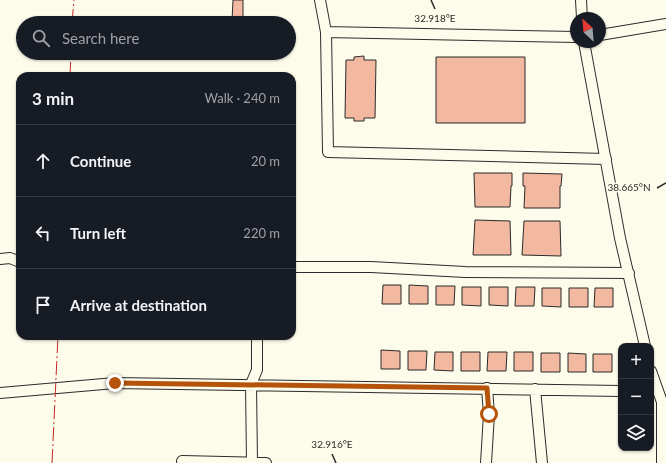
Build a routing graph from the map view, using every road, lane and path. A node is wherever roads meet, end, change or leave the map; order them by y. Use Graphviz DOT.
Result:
graph roads {
  1 [pos="320,0"];
  2 [pos="581,0"];
  3 [pos="582,12"];
  4 [pos="666,24"];
  5 [pos="326,32"];
  6 [pos="606,34"];
  7 [pos="570,37"];
  8 [pos="585,48"];
  9 [pos="606,159"];
  10 [pos="0,259"];
  11 [pos="16,260"];
  12 [pos="296,266"];
  13 [pos="629,273"];
  14 [pos="257,340"];
  15 [pos="644,343"];
  16 [pos="654,378"];
  17 [pos="251,384"];
  18 [pos="487,388"];
  19 [pos="535,389"];
  20 [pos="618,391"];
  21 [pos="0,392"];
  22 [pos="654,399"];
  23 [pos="664,402"];
  24 [pos="182,461"];
  25 [pos="252,462"];
  26 [pos="266,463"];
  27 [pos="486,463"];
  28 [pos="542,463"];
  29 [pos="662,463"];
  1 -- 5 [label="street"];
  2 -- 3 [label="street"];
  4 -- 6 [label="street"];
  5 -- 7 [label="street"];
  5 -- 9 [label="street"];
  8 -- 9 [label="street"];
  9 -- 13 [label="street"];
  10 -- 11 [label="street"];
  12 -- 13 [label="street"];
  13 -- 15 [label="street"];
  14 -- 17 [label="street"];
  16 -- 23 [label="street"];
  17 -- 18 [label="street"];
  17 -- 21 [label="street"];
  17 -- 25 [label="street"];
  18 -- 19 [label="street"];
  18 -- 27 [label="street"];
  19 -- 20 [label="street"];
  19 -- 28 [label="street"];
  22 -- 23 [label="street"];
  23 -- 29 [label="street"];
  24 -- 25 [label="street"];
  25 -- 26 [label="street"];
}
